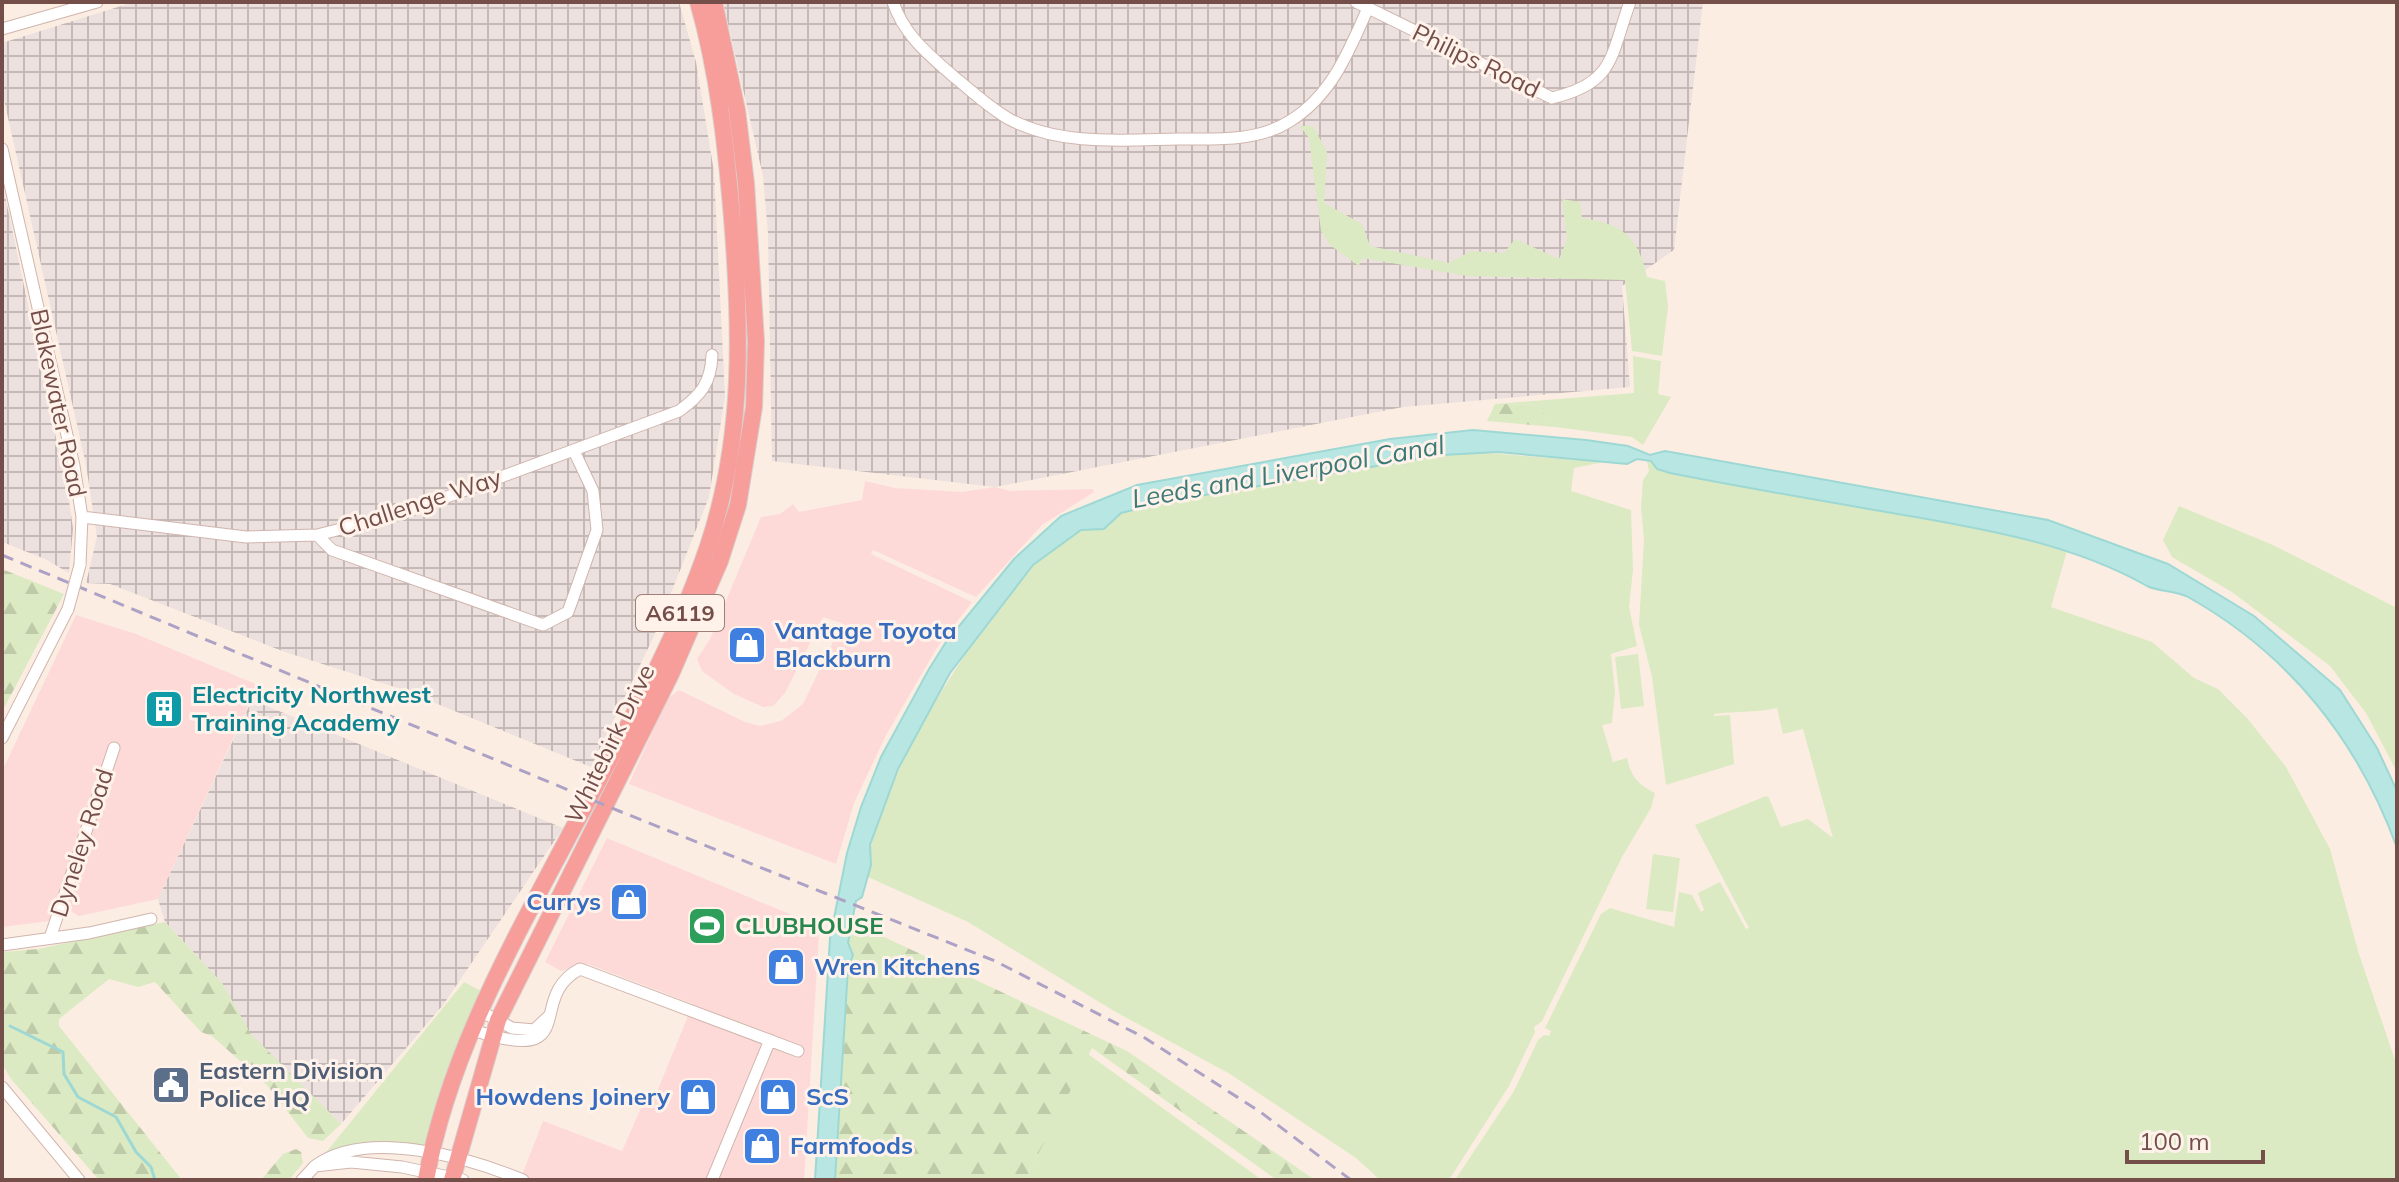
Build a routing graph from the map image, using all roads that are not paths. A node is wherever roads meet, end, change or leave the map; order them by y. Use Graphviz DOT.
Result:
graph roads {
  1 [pos="97,2"];
  2 [pos="698,2"];
  3 [pos="714,2"];
  4 [pos="893,2"];
  5 [pos="1356,2"];
  6 [pos="1630,2"];
  7 [pos="1368,8"];
  8 [pos="2,29"];
  9 [pos="2,149"];
  10 [pos="712,355"];
  11 [pos="574,451"];
  12 [pos="82,517"];
  13 [pos="317,535"];
  14 [pos="2,738"];
  15 [pos="114,748"];
  16 [pos="151,919"];
  17 [pos="50,938"];
  18 [pos="2,945"];
  19 [pos="480,1011"];
  20 [pos="495,1028"];
  21 [pos="473,1030"];
  22 [pos="770,1040"];
  23 [pos="798,1051"];
  24 [pos="2,1087"];
  25 [pos="456,1160"];
  26 [pos="315,1166"];
  27 [pos="429,1169"];
  28 [pos="79,1180"];
  29 [pos="302,1180"];
  30 [pos="452,1180"];
  31 [pos="463,1180"];
  32 [pos="521,1180"];
  33 [pos="712,1180"];
  1 -- 8 [label="street"];
  2 -- 19 [label="highway, Whitebirk Drive / A6119"];
  3 -- 20 [label="highway, Whitebirk Drive / A6119"];
  4 -- 7 [label="street"];
  5 -- 7 [label="street, Philips Road"];
  6 -- 7 [label="street, Philips Road"];
  9 -- 12 [label="street, Blakewater Road"];
  10 -- 11 [label="street, Challenge Way"];
  11 -- 13 [label="street, Challenge Way"];
  11 -- 13 [label="street"];
  12 -- 13 [label="street, Challenge Way"];
  12 -- 14 [label="street, Blakewater Road, bridge"];
  15 -- 17 [label="street, Dyneley Road"];
  16 -- 17 [label="street"];
  17 -- 18 [label="street"];
  19 -- 20 [label="street"];
  19 -- 21 [label="highway, Whitebirk Drive / A6119"];
  20 -- 21 [label="street"];
  20 -- 22 [label="street"];
  20 -- 25 [label="highway, Whitebirk Drive / A6119"];
  21 -- 27 [label="highway, Whitebirk Drive / A6119"];
  22 -- 23 [label="street"];
  22 -- 33 [label="street"];
  24 -- 28 [label="street"];
  25 -- 27 [label="street"];
  25 -- 30 [label="highway, Whitebirk Drive / A6119"];
  25 -- 32 [label="street"];
  26 -- 27 [label="street"];
  26 -- 27 [label="street"];
  26 -- 29 [label="street"];
  27 -- 30 [label="street"];
  30 -- 31 [label="street"];
}
